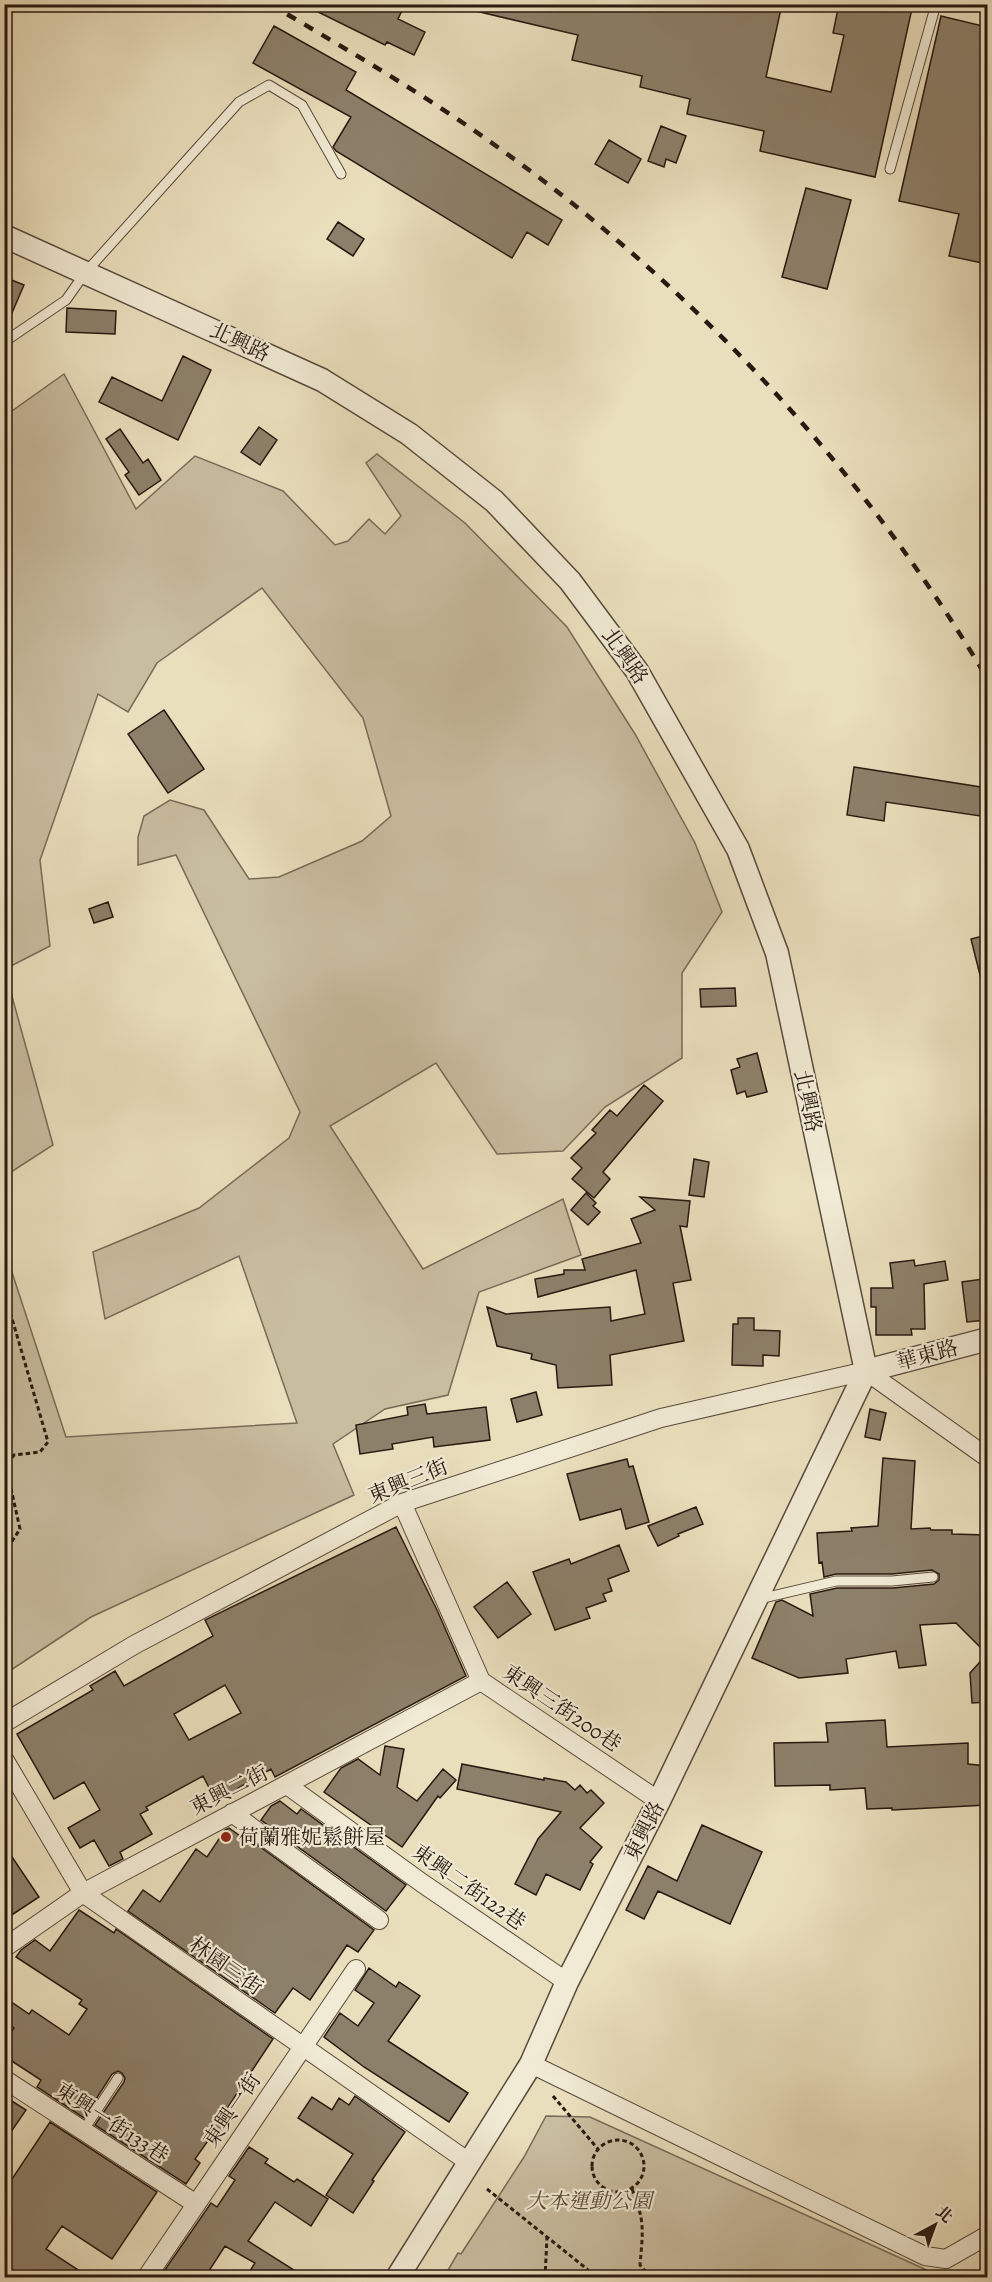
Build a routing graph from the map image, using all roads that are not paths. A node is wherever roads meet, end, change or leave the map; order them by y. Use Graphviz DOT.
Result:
graph roads {
  1 [pos="936,4"];
  2 [pos="890,169"];
  3 [pos="341,174"];
  4 [pos="4,236"];
  5 [pos="85,273"];
  6 [pos="4,342"];
  7 [pos="987,1340"];
  8 [pos="866,1371"];
  9 [pos="987,1458"];
  10 [pos="402,1503"];
  11 [pos="933,1577"];
  12 [pos="756,1599"];
  13 [pos="481,1681"];
  14 [pos="4,1723"];
  15 [pos="4,1759"];
  16 [pos="287,1785"];
  17 [pos="659,1801"];
  18 [pos="232,1813"];
  19 [pos="83,1893"];
  20 [pos="379,1920"];
  21 [pos="4,1948"];
  22 [pos="356,1969"];
  23 [pos="567,1982"];
  24 [pos="303,2047"];
  25 [pos="531,2064"];
  26 [pos="118,2078"];
  27 [pos="4,2079"];
  28 [pos="83,2131"];
  29 [pos="470,2163"];
  30 [pos="196,2204"];
  31 [pos="987,2235"];
  32 [pos="146,2277"];
  33 [pos="397,2277"];
  1 -- 2 [label="lane"];
  3 -- 5 [label="lane"];
  4 -- 5 [label="street, 北興路"];
  5 -- 6 [label="lane"];
  5 -- 8 [label="street, 北興路"];
  7 -- 8 [label="street, 華東路"];
  8 -- 9 [label="street"];
  8 -- 10 [label="street, 東興三街"];
  8 -- 12 [label="street, 東興路"];
  10 -- 13 [label="street, 東興三街200巷"];
  10 -- 14 [label="street, 東興三街"];
  11 -- 12 [label="lane"];
  12 -- 17 [label="street, 東興路"];
  13 -- 16 [label="street, 東興二街"];
  13 -- 17 [label="street, 東興三街200巷"];
  15 -- 19 [label="street, 林園三街"];
  16 -- 18 [label="street, 東興二街"];
  16 -- 23 [label="street, 東興二街122巷"];
  17 -- 23 [label="street, 東興路"];
  18 -- 19 [label="street, 東興二街"];
  18 -- 20 [label="street"];
  19 -- 21 [label="street, 東興二街"];
  19 -- 24 [label="street, 林園三街"];
  22 -- 24 [label="street, 東興一街"];
  23 -- 25 [label="street, 東興路"];
  24 -- 29 [label="street, 林園三街"];
  24 -- 30 [label="street, 東興一街"];
  25 -- 29 [label="street, 東興路"];
  25 -- 31 [label="street"];
  26 -- 28 [label="lane"];
  27 -- 28 [label="street, 東興一街133巷"];
  28 -- 30 [label="street, 東興一街133巷"];
  29 -- 33 [label="street, 東興路"];
  30 -- 32 [label="street, 東興一街"];
}
